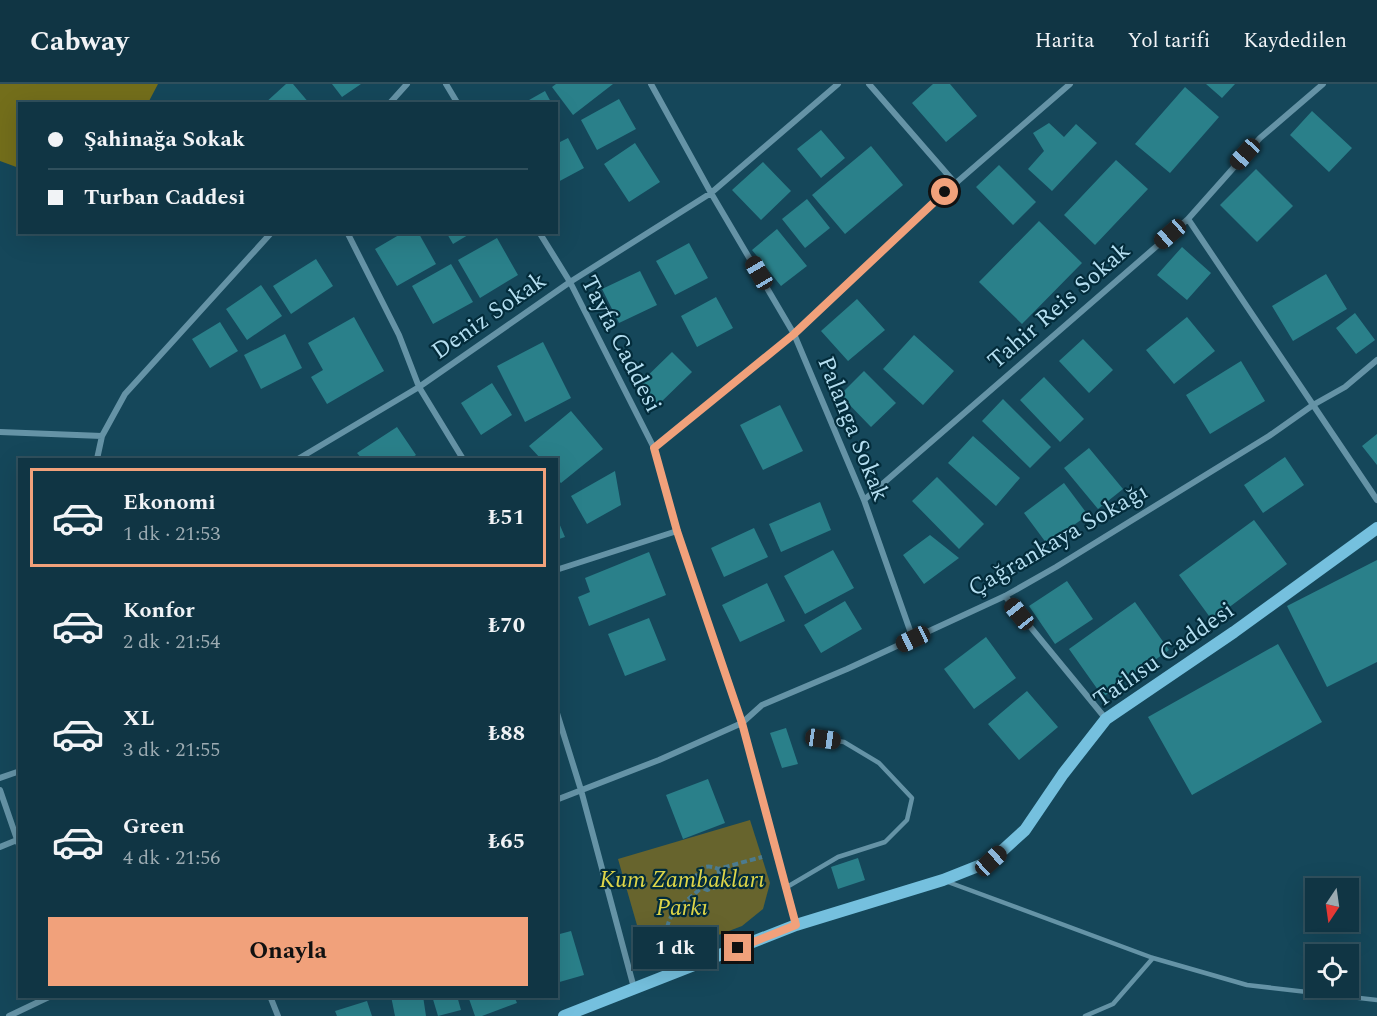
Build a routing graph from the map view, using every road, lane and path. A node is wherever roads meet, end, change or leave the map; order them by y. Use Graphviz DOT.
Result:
graph roads {
  1 [pos="407,84"];
  2 [pos="446,84"];
  3 [pos="651,84"];
  4 [pos="838,84"];
  5 [pos="869,84"];
  6 [pos="1070,84"];
  7 [pos="1323,84"];
  8 [pos="391,102"];
  9 [pos="457,102"];
  10 [pos="955,183"];
  11 [pos="711,193"];
  12 [pos="1188,219"];
  13 [pos="270,234"];
  14 [pos="348,234"];
  15 [pos="540,234"];
  16 [pos="570,282"];
  17 [pos="794,334"];
  18 [pos="1377,360"];
  19 [pos="419,387"];
  20 [pos="1313,405"];
  21 [pos="0,432"];
  22 [pos="102,436"];
  23 [pos="654,448"];
  24 [pos="97,458"];
  25 [pos="300,458"];
  26 [pos="462,458"];
  27 [pos="864,500"];
  28 [pos="1377,500"];
  29 [pos="1377,528"];
  30 [pos="677,531"];
  31 [pos="558,569"];
  32 [pos="1005,596"];
  33 [pos="913,639"];
  34 [pos="558,716"];
  35 [pos="1106,719"];
  36 [pos="742,723"];
  37 [pos="823,739"];
  38 [pos="18,772"];
  39 [pos="0,778"];
  40 [pos="0,790"];
  41 [pos="581,790"];
  42 [pos="558,799"];
  43 [pos="17,840"];
  44 [pos="0,847"];
  45 [pos="778,851"];
  46 [pos="718,868"];
  47 [pos="943,880"];
  48 [pos="701,888"];
  49 [pos="787,888"];
  50 [pos="796,925"];
  51 [pos="1153,958"];
  52 [pos="679,971"];
  53 [pos="634,989"];
  54 [pos="47,998"];
  55 [pos="271,998"];
  56 [pos="1377,1000"];
  57 [pos="9,1016"];
  58 [pos="278,1016"];
  59 [pos="564,1016"];
  60 [pos="1085,1016"];
  1 -- 8 [label="street"];
  2 -- 9 [label="street"];
  3 -- 11 [label="street, Palanga Sokak"];
  4 -- 11 [label="street, Deniz Sokak"];
  5 -- 10 [label="street"];
  6 -- 10 [label="street"];
  7 -- 12 [label="street, Tahir Reis Sokak"];
  10 -- 17 [label="street"];
  11 -- 16 [label="street, Deniz Sokak"];
  11 -- 17 [label="street, Palanga Sokak"];
  12 -- 20 [label="street"];
  12 -- 27 [label="street, Tahir Reis Sokak"];
  13 -- 22 [label="street"];
  14 -- 19 [label="street"];
  15 -- 16 [label="street, Tayfa Caddesi"];
  16 -- 19 [label="street, Deniz Sokak"];
  16 -- 23 [label="street, Tayfa Caddesi"];
  17 -- 23 [label="street"];
  17 -- 27 [label="street, Palanga Sokak"];
  18 -- 20 [label="street, Çağrankaya Sokağı"];
  19 -- 25 [label="street, Deniz Sokak"];
  19 -- 26 [label="street"];
  20 -- 28 [label="street"];
  20 -- 32 [label="street, Çağrankaya Sokağı"];
  21 -- 22 [label="street"];
  22 -- 24 [label="street"];
  23 -- 30 [label="street, Tayfa Caddesi"];
  27 -- 33 [label="street, Palanga Sokak"];
  29 -- 35 [label="main road, Tatlısu Caddesi"];
  30 -- 31 [label="street"];
  30 -- 36 [label="street, Tayfa Caddesi"];
  32 -- 33 [label="street, Çağrankaya Sokağı"];
  32 -- 35 [label="street"];
  33 -- 36 [label="street, Çağrankaya Sokağı"];
  34 -- 41 [label="street"];
  35 -- 47 [label="main road, Tatlısu Caddesi"];
  36 -- 41 [label="street, Çağrankaya Sokağı"];
  36 -- 45 [label="street, Tayfa Caddesi"];
  37 -- 49 [label="lane"];
  38 -- 39 [label="street"];
  40 -- 43 [label="street"];
  41 -- 42 [label="street, Çağrankaya Sokağı"];
  41 -- 53 [label="street"];
  43 -- 44 [label="street"];
  45 -- 46 [label="path"];
  45 -- 49 [label="street, Tayfa Caddesi"];
  46 -- 48 [label="path"];
  46 -- 48 [label="path"];
  47 -- 50 [label="main road, Tatlısu Caddesi"];
  47 -- 51 [label="lane"];
  48 -- 52 [label="path"];
  49 -- 50 [label="street, Tayfa Caddesi"];
  50 -- 52 [label="main road, Tatlısu Caddesi"];
  51 -- 56 [label="lane"];
  51 -- 60 [label="lane"];
  52 -- 53 [label="main road, Tatlısu Caddesi"];
  53 -- 59 [label="main road, Tatlısu Caddesi"];
  54 -- 57 [label="street"];
  55 -- 58 [label="street"];
}
